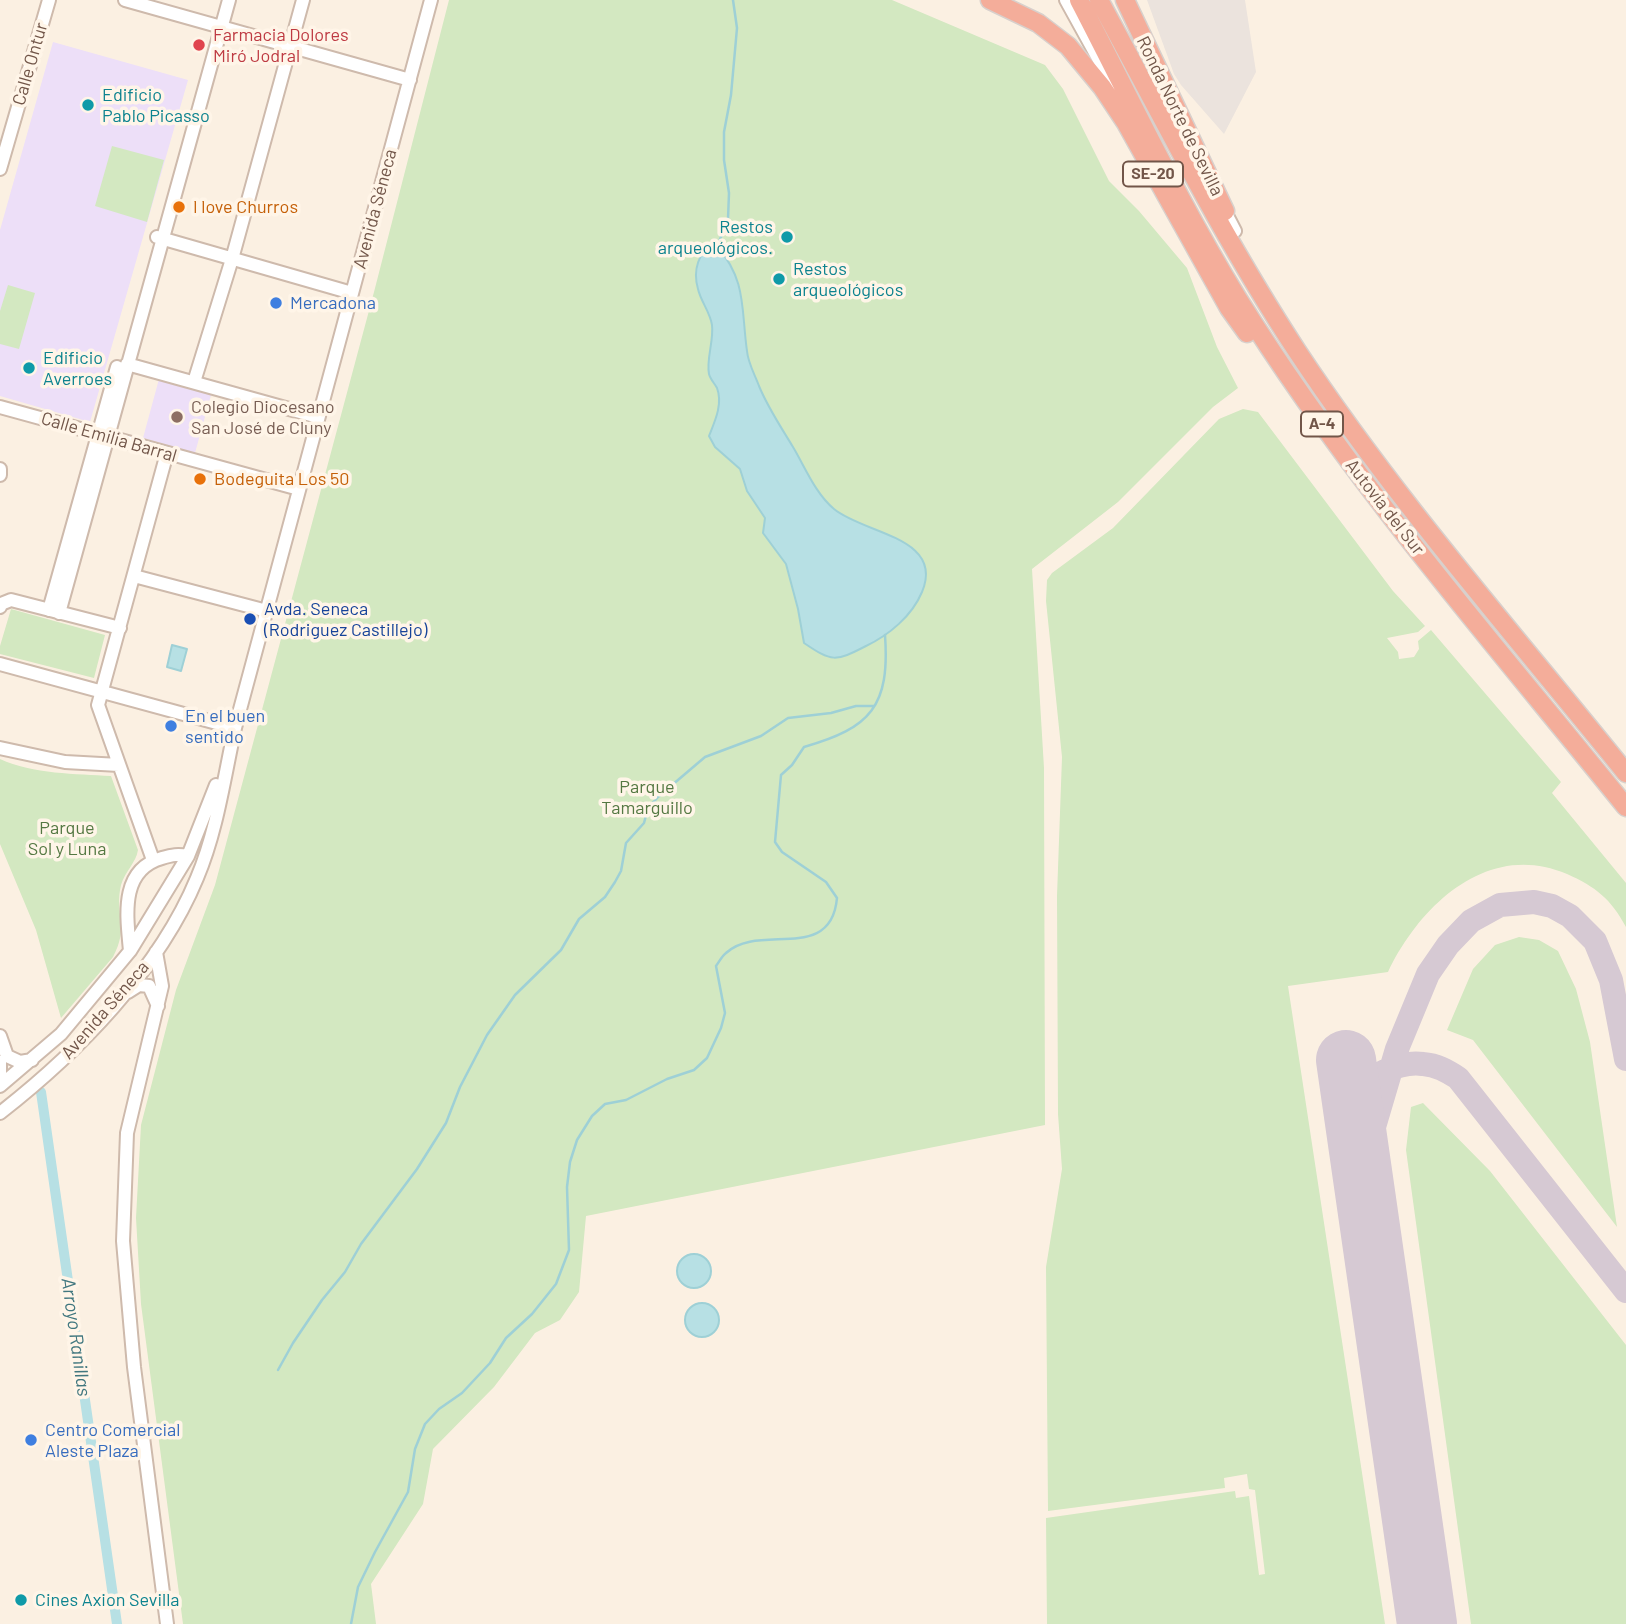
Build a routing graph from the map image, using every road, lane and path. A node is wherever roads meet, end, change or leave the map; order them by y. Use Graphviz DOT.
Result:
graph roads {
  1 [pos="49,0"];
  2 [pos="125,0"];
  3 [pos="222,0"];
  4 [pos="229,0"];
  5 [pos="303,0"];
  6 [pos="431,0"];
  7 [pos="990,0"];
  8 [pos="1066,0"];
  9 [pos="1079,0"];
  10 [pos="1099,0"];
  11 [pos="1116,0"];
  12 [pos="1125,0"];
  13 [pos="218,26"];
  14 [pos="290,46"];
  15 [pos="410,80"];
  16 [pos="0,169"];
  17 [pos="1236,231"];
  18 [pos="1199,233"];
  19 [pos="159,238"];
  20 [pos="232,258"];
  21 [pos="352,293"];
  22 [pos="1297,350"];
  23 [pos="127,363"];
  24 [pos="194,383"];
  25 [pos="0,407"];
  26 [pos="318,418"];
  27 [pos="102,436"];
  28 [pos="167,453"];
  29 [pos="0,469"];
  30 [pos="0,475"];
  31 [pos="299,489"];
  32 [pos="1379,502"];
  33 [pos="134,576"];
  34 [pos="0,607"];
  35 [pos="54,611"];
  36 [pos="267,611"];
  37 [pos="120,628"];
  38 [pos="0,664"];
  39 [pos="102,692"];
  40 [pos="235,728"];
  41 [pos="232,742"];
  42 [pos="0,748"];
  43 [pos="119,765"];
  44 [pos="1626,773"];
  45 [pos="1626,807"];
  46 [pos="188,856"];
  47 [pos="153,860"];
  48 [pos="130,951"];
  49 [pos="156,952"];
  50 [pos="123,996"];
  51 [pos="158,1006"];
  52 [pos="0,1036"];
  53 [pos="33,1059"];
  54 [pos="0,1062"];
  55 [pos="0,1074"];
  56 [pos="0,1088"];
  57 [pos="11,1105"];
  58 [pos="0,1113"];
  59 [pos="167,1624"];
  1 -- 16 [label="street, Calle Ontur"];
  2 -- 13 [label="street"];
  3 -- 13 [label="street"];
  4 -- 13 [label="street"];
  5 -- 14 [label="street"];
  6 -- 15 [label="street, Avenida Séneca"];
  7 -- 32 [label="highway, SE-20"];
  8 -- 18 [label="street"];
  9 -- 18 [label="highway, Autovía del Sur / A-4"];
  10 -- 22 [label="highway, Autovía del Sur / A-4"];
  11 -- 17 [label="street"];
  12 -- 17 [label="highway, Ronda Norte de Sevilla / SE-20"];
  13 -- 14 [label="street"];
  13 -- 19 [label="street"];
  14 -- 15 [label="street"];
  14 -- 20 [label="street"];
  15 -- 21 [label="street, Avenida Séneca"];
  17 -- 22 [label="highway, Ronda Norte de Sevilla"];
  18 -- 32 [label="highway, Autovía del Sur / A-4"];
  19 -- 20 [label="street"];
  19 -- 23 [label="street"];
  19 -- 27 [label="street"];
  20 -- 21 [label="street"];
  20 -- 24 [label="street"];
  21 -- 26 [label="street, Avenida Séneca"];
  22 -- 44 [label="highway, Autovía del Sur / A-4"];
  23 -- 24 [label="street"];
  23 -- 27 [label="street"];
  24 -- 26 [label="street"];
  25 -- 27 [label="street, Calle Emilia Barral"];
  26 -- 31 [label="street, Avenida Séneca"];
  27 -- 28 [label="street, Calle Emilia Barral"];
  27 -- 35 [label="street"];
  28 -- 31 [label="street, Calle Emilia Barral"];
  28 -- 33 [label="street"];
  29 -- 30 [label="street"];
  31 -- 36 [label="street, Avenida Séneca"];
  32 -- 45 [label="highway, Autovía del Sur / A-4"];
  33 -- 36 [label="street"];
  33 -- 37 [label="street"];
  34 -- 35 [label="street"];
  35 -- 37 [label="street"];
  36 -- 40 [label="street, Avenida Séneca"];
  37 -- 39 [label="street"];
  38 -- 39 [label="street"];
  39 -- 40 [label="street"];
  39 -- 43 [label="street"];
  40 -- 41 [label="street, Avenida Séneca"];
  41 -- 46 [label="street, Avenida Séneca"];
  41 -- 49 [label="street, Avenida Séneca"];
  42 -- 43 [label="street"];
  43 -- 47 [label="street"];
  46 -- 47 [label="street"];
  46 -- 48 [label="street, Avenida Séneca"];
  47 -- 48 [label="street"];
  48 -- 53 [label="street, Avenida Séneca"];
  49 -- 50 [label="street, Avenida Séneca"];
  49 -- 51 [label="street"];
  50 -- 51 [label="street"];
  50 -- 57 [label="street, Avenida Séneca"];
  51 -- 59 [label="street"];
  52 -- 53 [label="street"];
  53 -- 56 [label="street, Avenida Séneca"];
  54 -- 55 [label="street"];
  56 -- 57 [label="street"];
  57 -- 58 [label="street, Avenida Séneca"];
}
